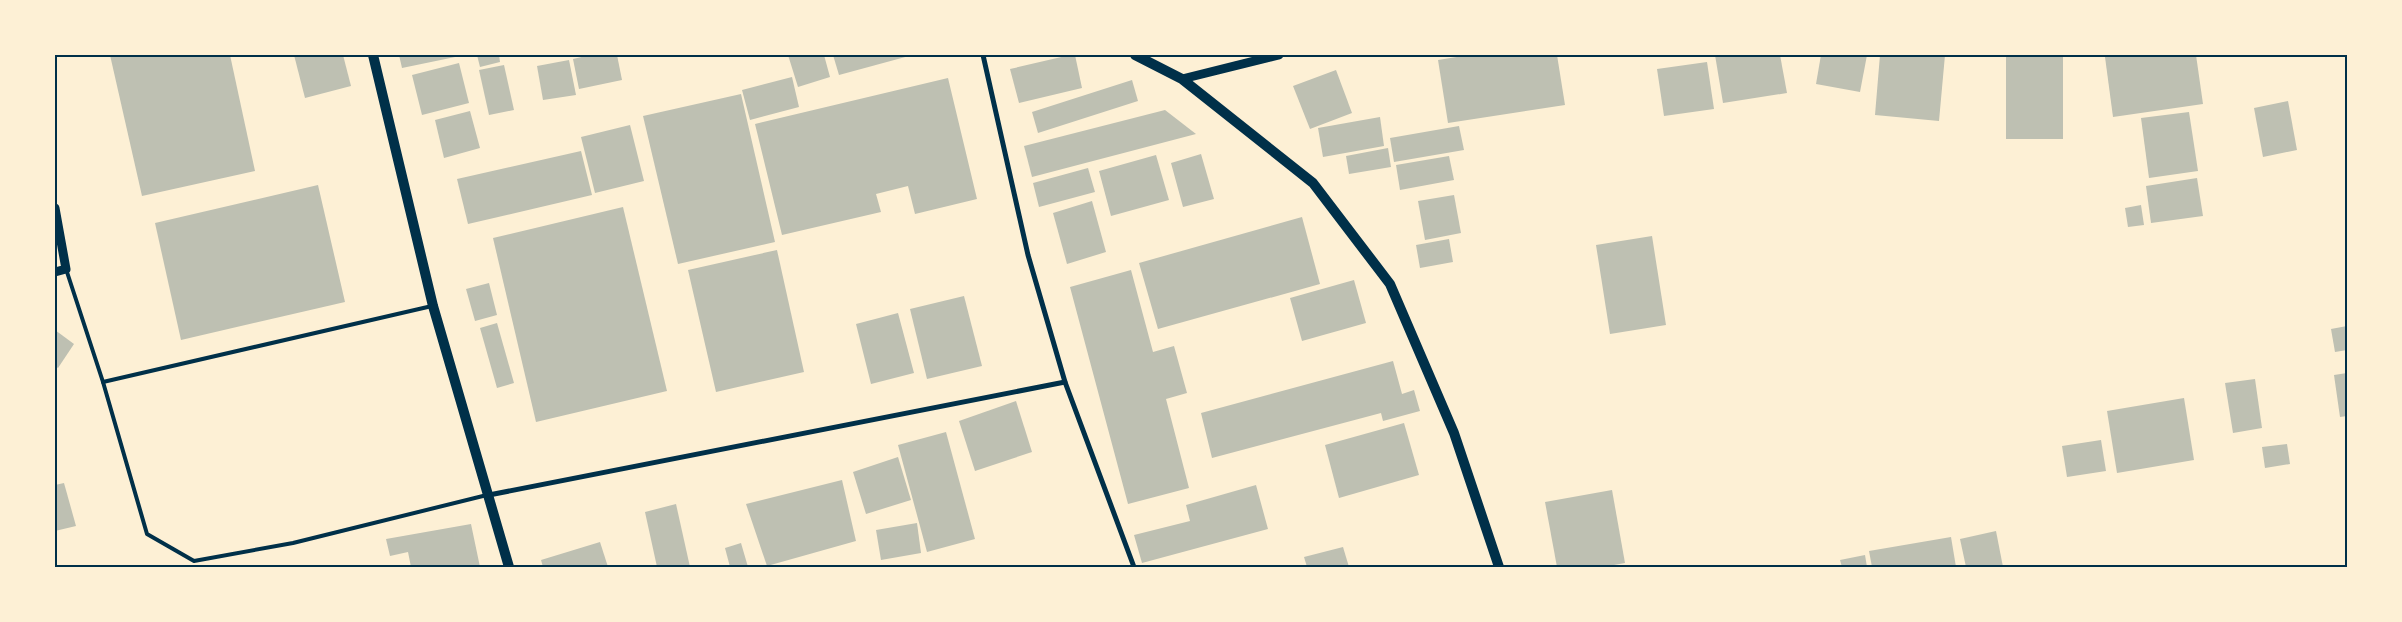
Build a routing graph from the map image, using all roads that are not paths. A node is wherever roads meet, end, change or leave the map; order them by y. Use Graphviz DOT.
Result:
graph roads {
  1 [pos="373,55"];
  2 [pos="983,55"];
  3 [pos="1135,55"];
  4 [pos="1279,55"];
  5 [pos="1182,79"];
  6 [pos="55,208"];
  7 [pos="66,269"];
  8 [pos="55,272"];
  9 [pos="433,306"];
  10 [pos="103,382"];
  11 [pos="1065,382"];
  12 [pos="489,494"];
  13 [pos="509,567"];
  14 [pos="1134,567"];
  15 [pos="1499,567"];
  1 -- 9 [label="main road"];
  2 -- 11 [label="street"];
  3 -- 5 [label="main road"];
  4 -- 5 [label="street"];
  5 -- 15 [label="main road"];
  6 -- 7 [label="street"];
  7 -- 8 [label="street"];
  7 -- 10 [label="lane"];
  9 -- 10 [label="lane"];
  9 -- 12 [label="main road"];
  10 -- 12 [label="lane"];
  11 -- 12 [label="street"];
  11 -- 14 [label="street"];
  12 -- 13 [label="main road"];
}
